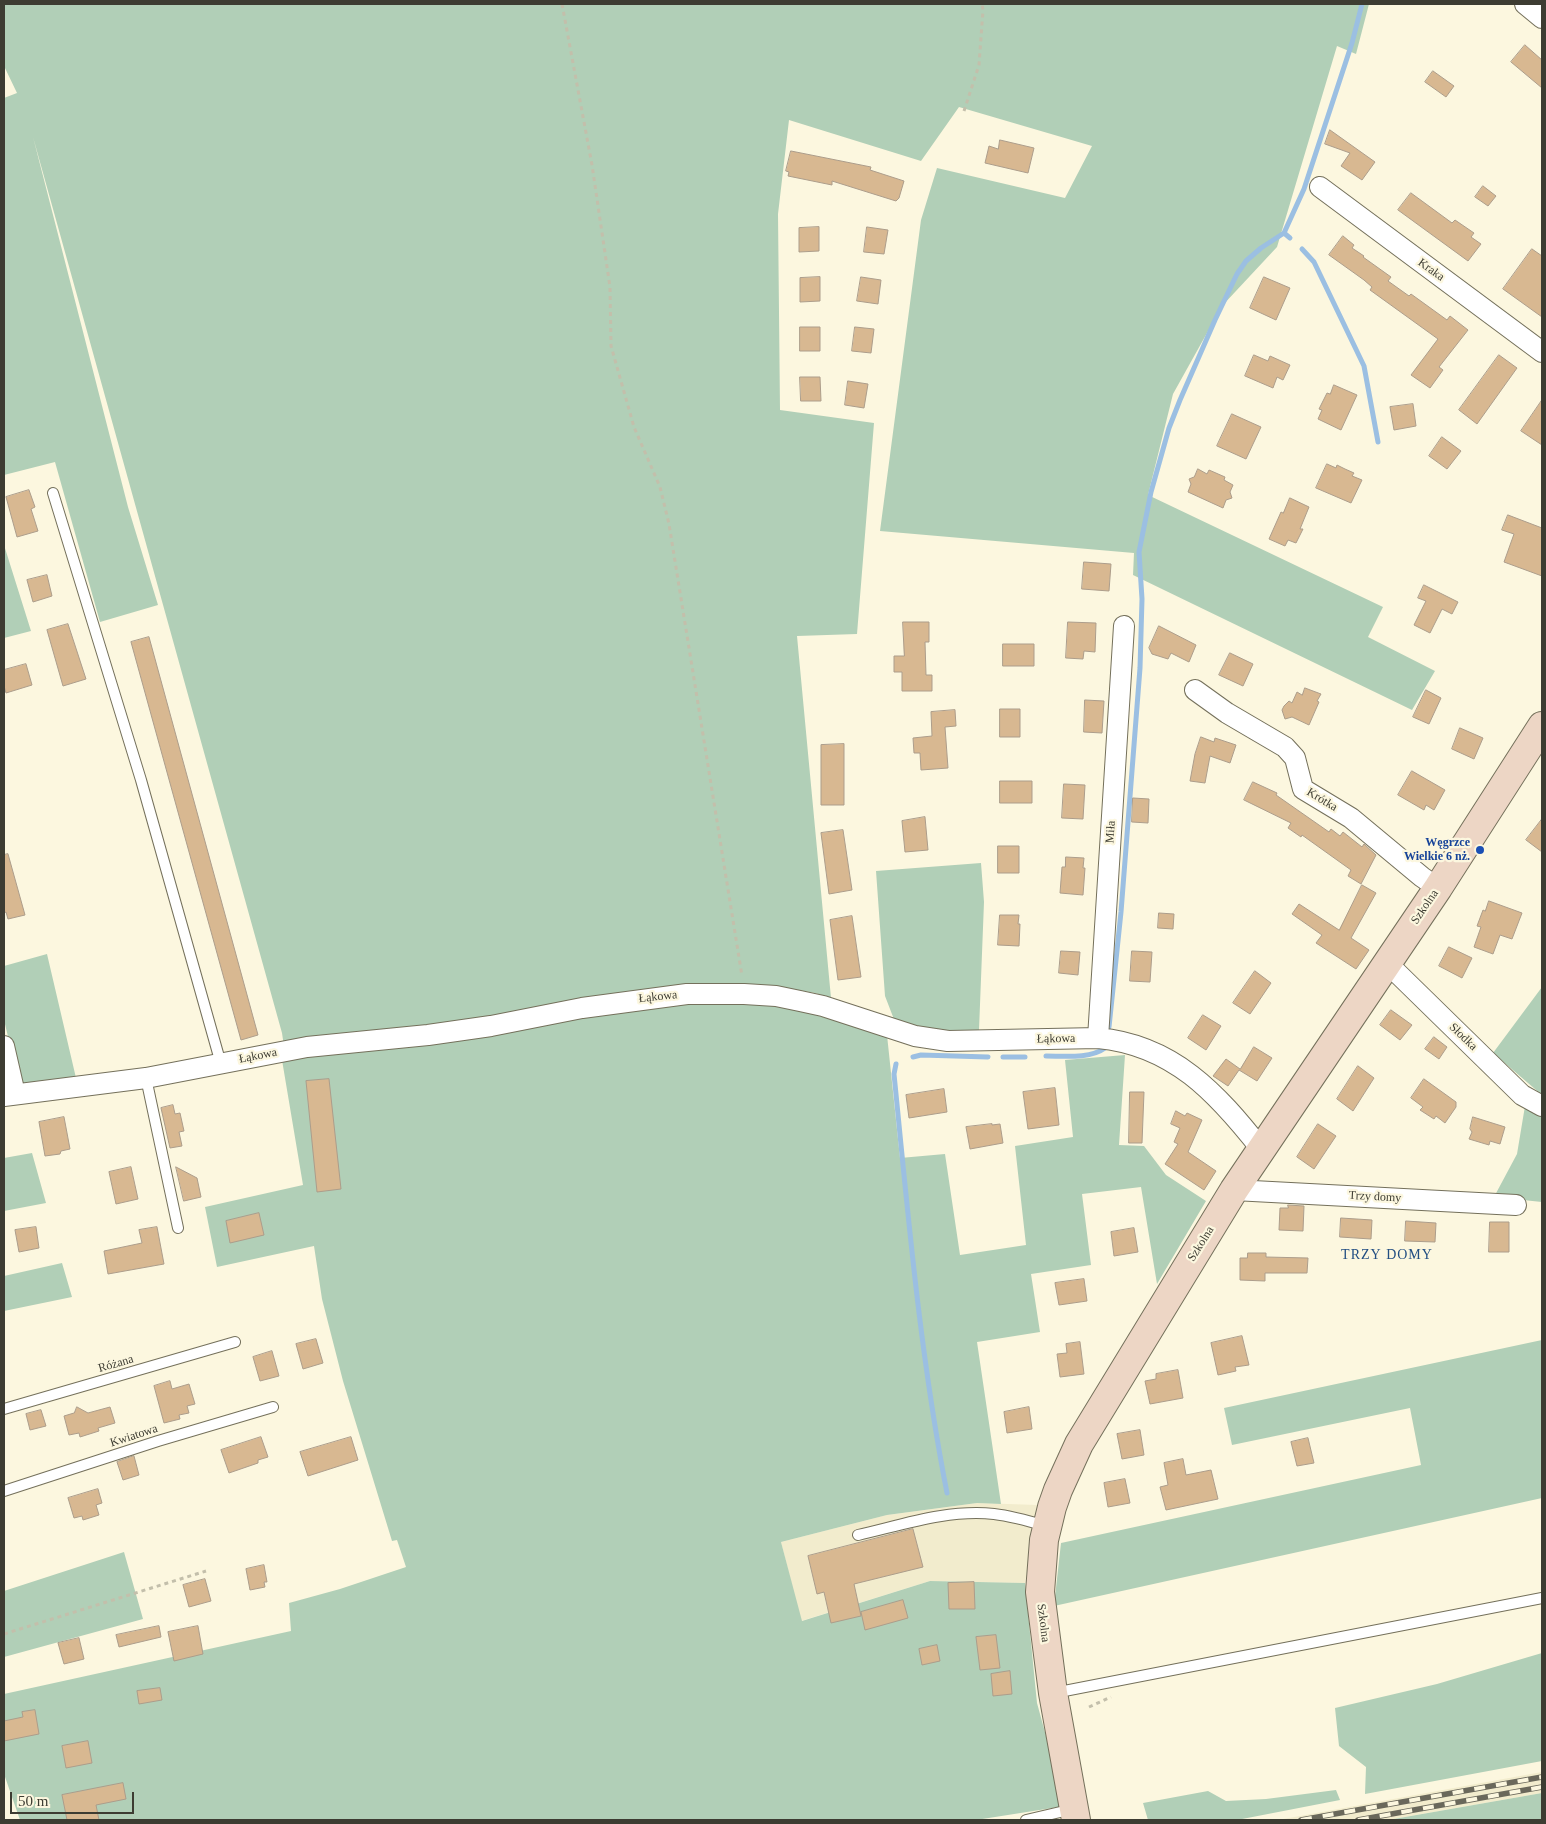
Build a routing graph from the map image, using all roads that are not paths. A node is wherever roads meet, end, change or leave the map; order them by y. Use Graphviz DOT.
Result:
graph roads {
  1 [pos="1525,4"];
  2 [pos="1542,18"];
  3 [pos="1320,187"];
  4 [pos="1542,352"];
  5 [pos="53,493"];
  6 [pos="1124,626"];
  7 [pos="1195,690"];
  8 [pos="1542,726"];
  9 [pos="1438,888"];
  10 [pos="1387,963"];
  11 [pos="1098,1038"];
  12 [pos="4,1046"];
  13 [pos="221,1064"];
  14 [pos="146,1078"];
  15 [pos="9,1095"];
  16 [pos="1542,1106"];
  17 [pos="1261,1149"];
  18 [pos="1234,1190"];
  19 [pos="1516,1205"];
  20 [pos="178,1228"];
  21 [pos="235,1342"];
  22 [pos="273,1407"];
  23 [pos="4,1409"];
  24 [pos="4,1491"];
  25 [pos="1047,1526"];
  26 [pos="858,1535"];
  27 [pos="1542,1598"];
  28 [pos="1053,1693"];
  29 [pos="1075,1815"];
  30 [pos="1026,1820"];
  1 -- 2 [label="street"];
  3 -- 4 [label="street, Kraka"];
  5 -- 13 [label="lane"];
  6 -- 11 [label="street, Miła"];
  7 -- 9 [label="street, Krótka"];
  8 -- 9 [label="street, Szkolna"];
  9 -- 10 [label="street, Szkolna"];
  10 -- 16 [label="street, Słodka"];
  10 -- 17 [label="street, Szkolna"];
  11 -- 13 [label="street, Łąkowa"];
  11 -- 17 [label="street, Łąkowa"];
  12 -- 15 [label="street, Łąkowa"];
  13 -- 14 [label="street, Łąkowa"];
  14 -- 15 [label="street, Łąkowa"];
  14 -- 20 [label="lane"];
  17 -- 18 [label="street, Szkolna"];
  18 -- 19 [label="street, Trzy domy"];
  18 -- 25 [label="street, Szkolna"];
  21 -- 23 [label="lane, Różana"];
  22 -- 24 [label="lane, Kwiatowa"];
  25 -- 26 [label="lane"];
  25 -- 28 [label="street, Szkolna"];
  27 -- 28 [label="lane"];
  28 -- 29 [label="street, Szkolna"];
  29 -- 30 [label="lane"];
}
